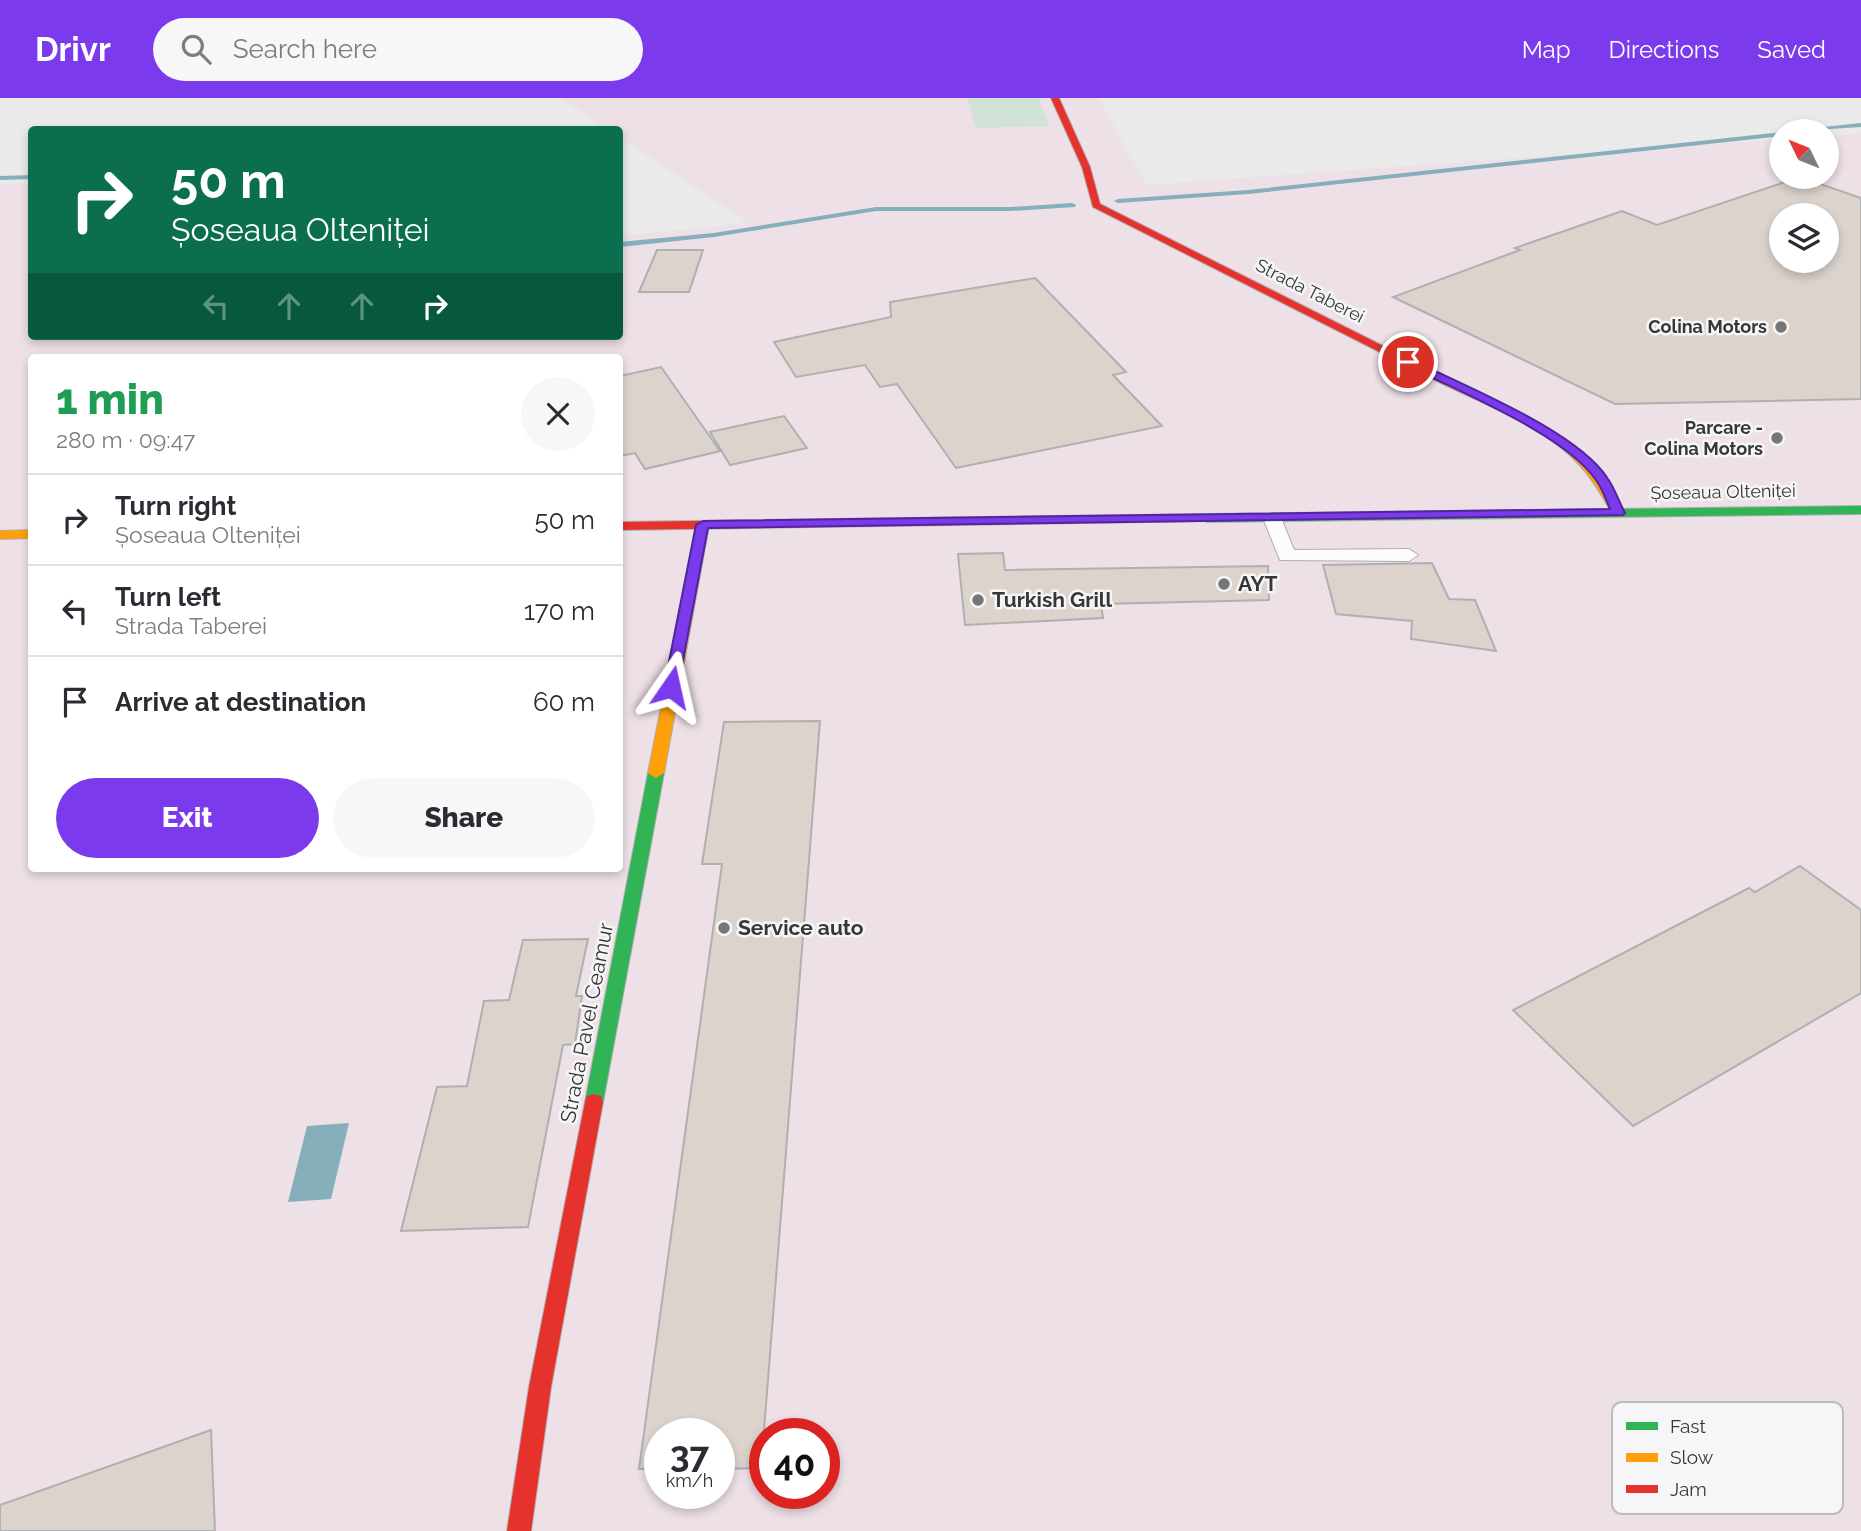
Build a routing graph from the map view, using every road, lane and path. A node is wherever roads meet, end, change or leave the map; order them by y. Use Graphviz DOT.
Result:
graph roads {
  1 [pos="1055,98"];
  2 [pos="1861,510"];
  3 [pos="1618,513"];
  4 [pos="1272,518"];
  5 [pos="703,525"];
  6 [pos="623,526"];
  7 [pos="28,534"];
  8 [pos="0,535"];
  9 [pos="1409,555"];
  10 [pos="519,1531"];
  1 -- 3 [label="street, Strada Taberei"];
  2 -- 3 [label="street, Șoseaua Olteniței"];
  3 -- 4 [label="street, Șoseaua Olteniței"];
  4 -- 5 [label="street, Șoseaua Olteniței"];
  4 -- 9 [label="lane"];
  5 -- 6 [label="street, Șoseaua Olteniței"];
  5 -- 10 [label="street, Strada Pavel Ceamur"];
  7 -- 8 [label="street"];
}
